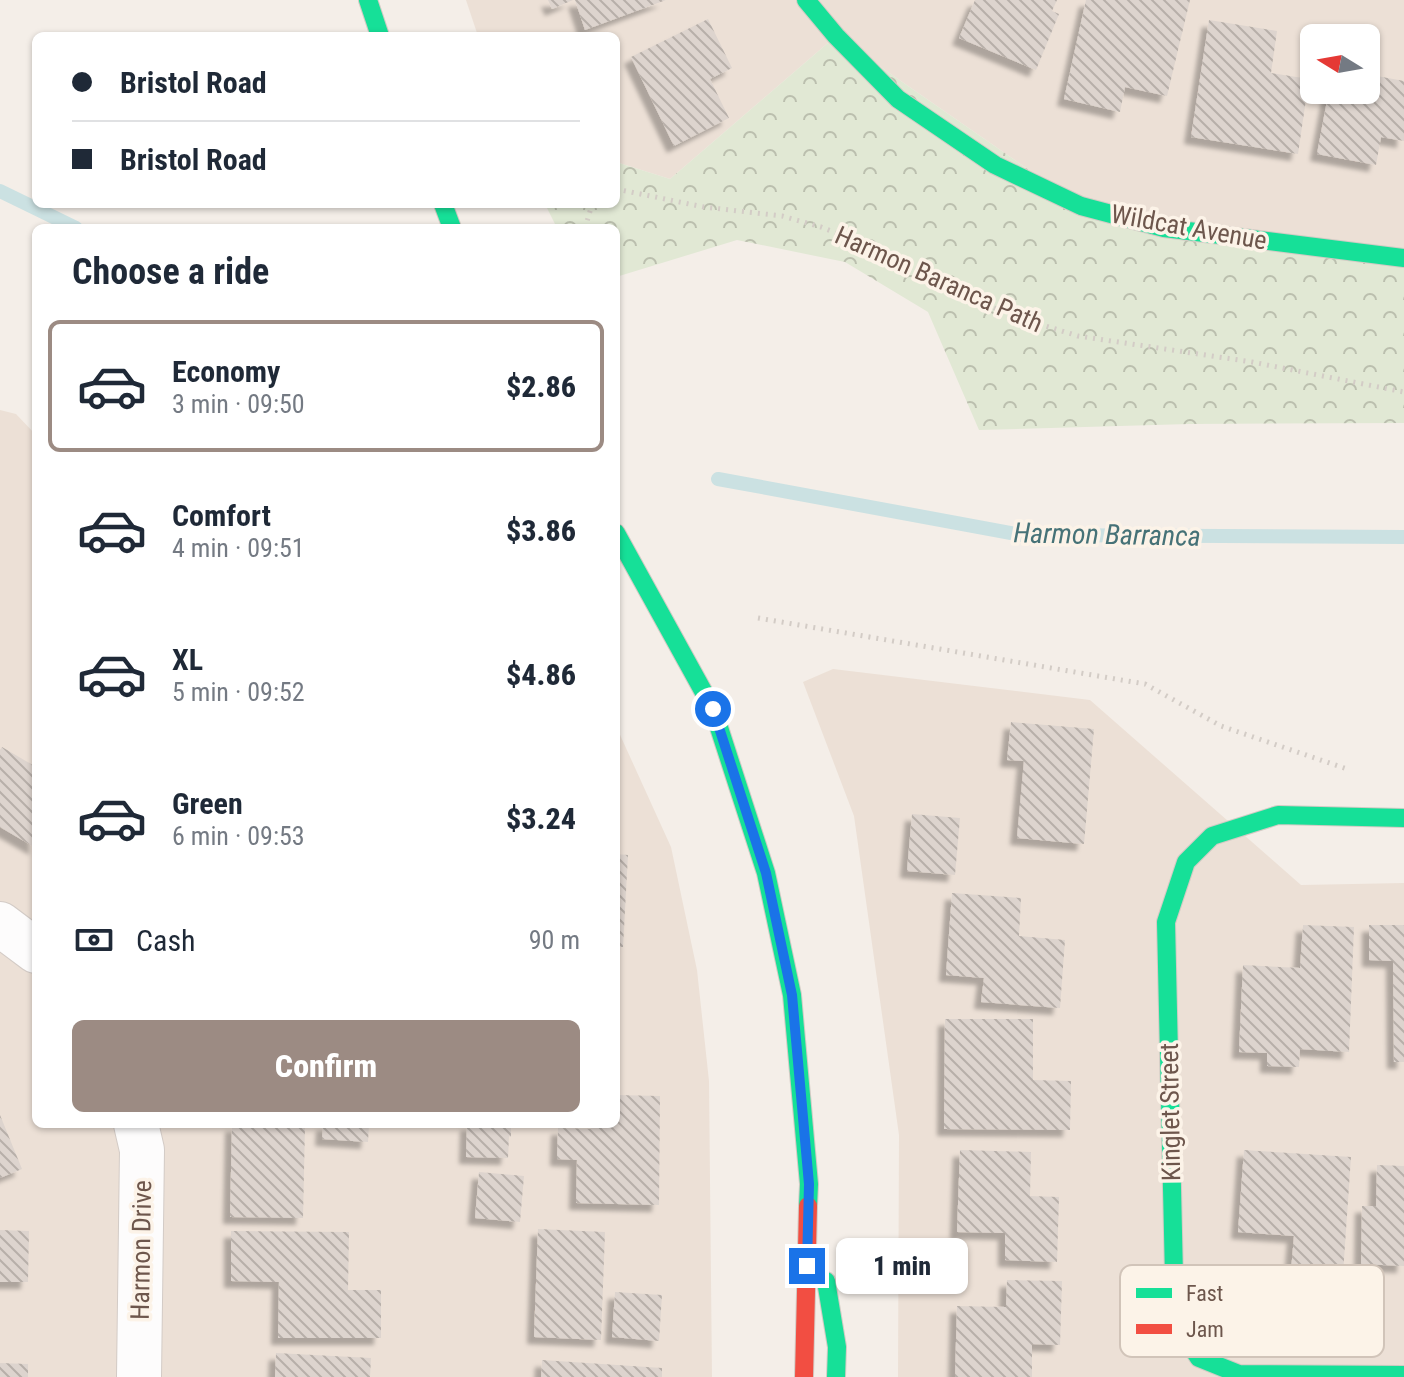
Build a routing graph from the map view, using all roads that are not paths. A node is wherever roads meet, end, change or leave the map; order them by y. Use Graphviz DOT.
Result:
graph roads {
  1 [pos="368,0"];
  2 [pos="806,0"];
  3 [pos="379,32"];
  4 [pos="1404,258"];
  5 [pos="620,540"];
  6 [pos="1404,818"];
  7 [pos="0,924"];
  8 [pos="32,947"];
  9 [pos="137,1128"];
  10 [pos="809,1184"];
  11 [pos="1174,1265"];
  12 [pos="1198,1357"];
  13 [pos="1404,1375"];
  14 [pos="139,1377"];
  15 [pos="804,1377"];
  16 [pos="836,1377"];
  1 -- 3 [label="street"];
  2 -- 4 [label="street, Wildcat Avenue"];
  5 -- 10 [label="street"];
  6 -- 11 [label="street, Kinglet Street"];
  7 -- 8 [label="street"];
  9 -- 14 [label="street, Harmon Drive"];
  10 -- 15 [label="street"];
  10 -- 16 [label="street"];
  12 -- 13 [label="street, Kinglet Street"];
}
